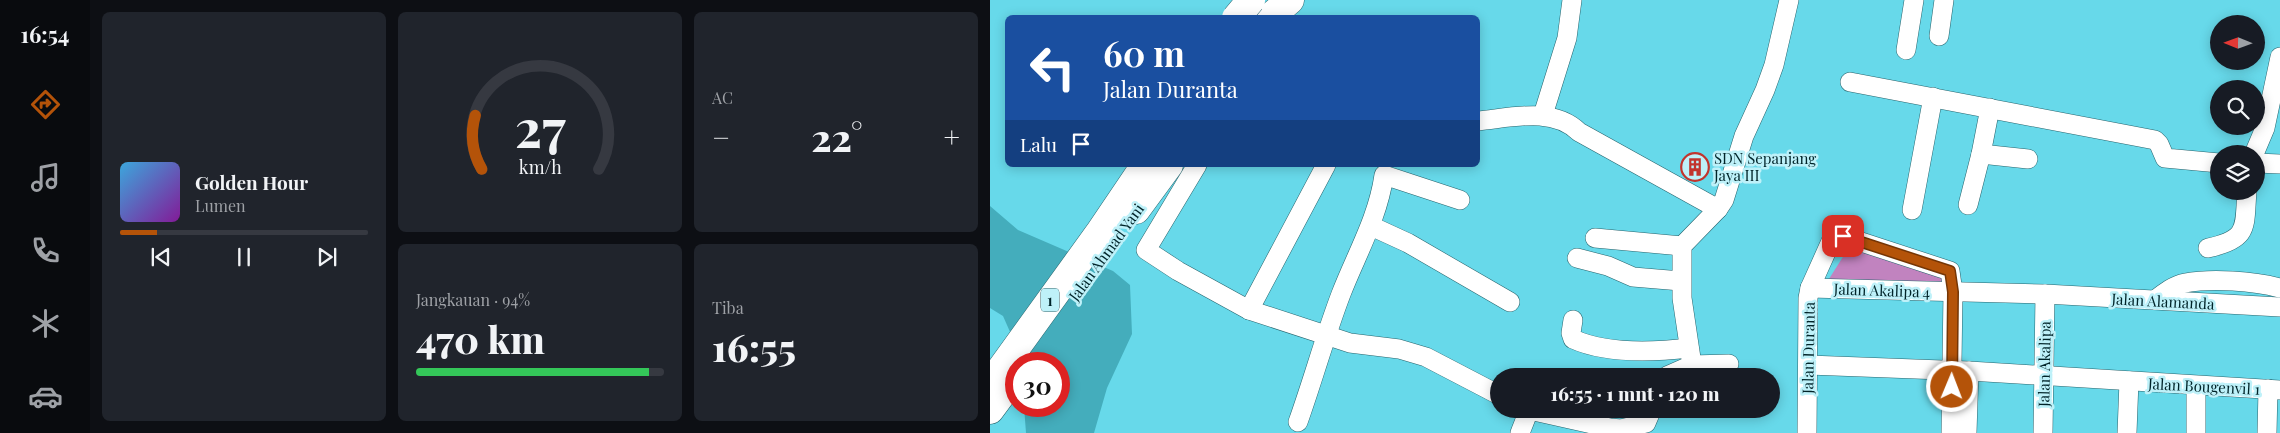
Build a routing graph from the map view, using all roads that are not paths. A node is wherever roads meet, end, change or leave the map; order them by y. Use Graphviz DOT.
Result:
graph roads {
  1 [pos="1250,0"];
  2 [pos="1279,0"];
  3 [pos="1290,0"];
  4 [pos="1572,0"];
  5 [pos="1789,0"];
  6 [pos="1914,0"];
  7 [pos="1944,0"];
  8 [pos="1240,15"];
  9 [pos="1271,15"];
  10 [pos="1272,15"];
  11 [pos="1939,36"];
  12 [pos="1906,50"];
  13 [pos="2280,57"];
  14 [pos="1850,82"];
  15 [pos="1933,97"];
  16 [pos="2276,97"];
  17 [pos="1990,108"];
  18 [pos="1543,115"];
  19 [pos="1480,121"];
  20 [pos="2258,145"];
  21 [pos="1982,154"];
  22 [pos="2028,159"];
  23 [pos="2210,162"];
  24 [pos="2265,163"];
  25 [pos="2280,164"];
  26 [pos="1130,167"];
  27 [pos="1144,167"];
  28 [pos="1167,167"];
  29 [pos="1197,167"];
  30 [pos="1325,167"];
  31 [pos="1460,200"];
  32 [pos="2247,200"];
  33 [pos="1968,204"];
  34 [pos="1718,209"];
  35 [pos="1912,210"];
  36 [pos="1371,226"];
  37 [pos="1594,238"];
  38 [pos="1105,239"];
  39 [pos="1682,246"];
  40 [pos="2208,248"];
  41 [pos="1577,258"];
  42 [pos="1681,281"];
  43 [pos="1810,288"];
  44 [pos="2280,288"];
  45 [pos="1953,292"];
  46 [pos="2045,294"];
  47 [pos="2154,300"];
  48 [pos="1510,302"];
  49 [pos="2280,307"];
  50 [pos="1249,310"];
  51 [pos="1573,320"];
  52 [pos="1327,334"];
  53 [pos="1016,352"];
  54 [pos="1019,352"];
  55 [pos="1691,356"];
  56 [pos="1729,364"];
  57 [pos="1808,365"];
  58 [pos="1677,368"];
  59 [pos="1005,370"];
  60 [pos="1961,371"];
  61 [pos="2043,377"];
  62 [pos="2128,381"];
  63 [pos="2196,386"];
  64 [pos="1490,390"];
  65 [pos="2274,390"];
  66 [pos="990,410"];
  67 [pos="1525,418"];
  68 [pos="1564,418"];
  69 [pos="1645,418"];
  70 [pos="1298,422"];
  71 [pos="1520,433"];
  72 [pos="1807,433"];
  73 [pos="1950,433"];
  74 [pos="1967,433"];
  75 [pos="2043,433"];
  76 [pos="2126,433"];
  77 [pos="2196,433"];
  78 [pos="2267,433"];
  1 -- 8 [label="highway, bridge"];
  2 -- 9 [label="highway"];
  3 -- 10 [label="highway"];
  4 -- 18 [label="street"];
  5 -- 34 [label="street"];
  6 -- 12 [label="street"];
  7 -- 11 [label="street"];
  13 -- 16 [label="street"];
  14 -- 15 [label="street"];
  15 -- 17 [label="street"];
  15 -- 35 [label="street"];
  16 -- 20 [label="street"];
  17 -- 21 [label="street"];
  17 -- 23 [label="street"];
  18 -- 19 [label="street"];
  18 -- 34 [label="street"];
  21 -- 22 [label="street"];
  21 -- 33 [label="street"];
  24 -- 25 [label="street"];
  26 -- 53 [label="highway"];
  27 -- 38 [label="highway, Jalan Ahmad Yani / 1"];
  28 -- 38 [label="highway, Jalan Ahmad Yani / 1"];
  29 -- 50 [label="street"];
  30 -- 50 [label="street"];
  31 -- 36 [label="street"];
  32 -- 40 [label="street"];
  34 -- 39 [label="street"];
  36 -- 48 [label="street"];
  36 -- 52 [label="street"];
  37 -- 39 [label="street"];
  38 -- 54 [label="highway, Jalan Ahmad Yani / 1"];
  39 -- 42 [label="street"];
  41 -- 42 [label="street"];
  42 -- 55 [label="street"];
  43 -- 45 [label="street, Jalan Akalipa 4"];
  43 -- 45 [label="street, Jalan Duranta"];
  43 -- 57 [label="street, Jalan Duranta"];
  44 -- 47 [label="street"];
  45 -- 46 [label="street"];
  45 -- 60 [label="street"];
  46 -- 47 [label="street, Jalan Alamanda"];
  46 -- 61 [label="street, Jalan Akalipa"];
  47 -- 49 [label="street, Jalan Alamanda"];
  50 -- 52 [label="street"];
  51 -- 55 [label="street"];
  52 -- 64 [label="street"];
  52 -- 70 [label="street"];
  55 -- 56 [label="street"];
  55 -- 58 [label="street"];
  57 -- 60 [label="street, Jalan Bougenvil 1"];
  57 -- 72 [label="street, Jalan Duranta"];
  59 -- 66 [label="highway, Jalan Ahmad Yani / 1"];
  60 -- 61 [label="street, Jalan Bougenvil 1"];
  60 -- 73 [label="street"];
  60 -- 74 [label="street"];
  61 -- 62 [label="street, Jalan Bougenvil 1"];
  61 -- 75 [label="street, Jalan Akalipa"];
  62 -- 63 [label="street, Jalan Bougenvil 1"];
  62 -- 76 [label="street"];
  63 -- 65 [label="street, Jalan Bougenvil 1"];
  63 -- 77 [label="street"];
  65 -- 78 [label="street"];
  67 -- 71 [label="street"];
  68 -- 69 [label="street"];
}
